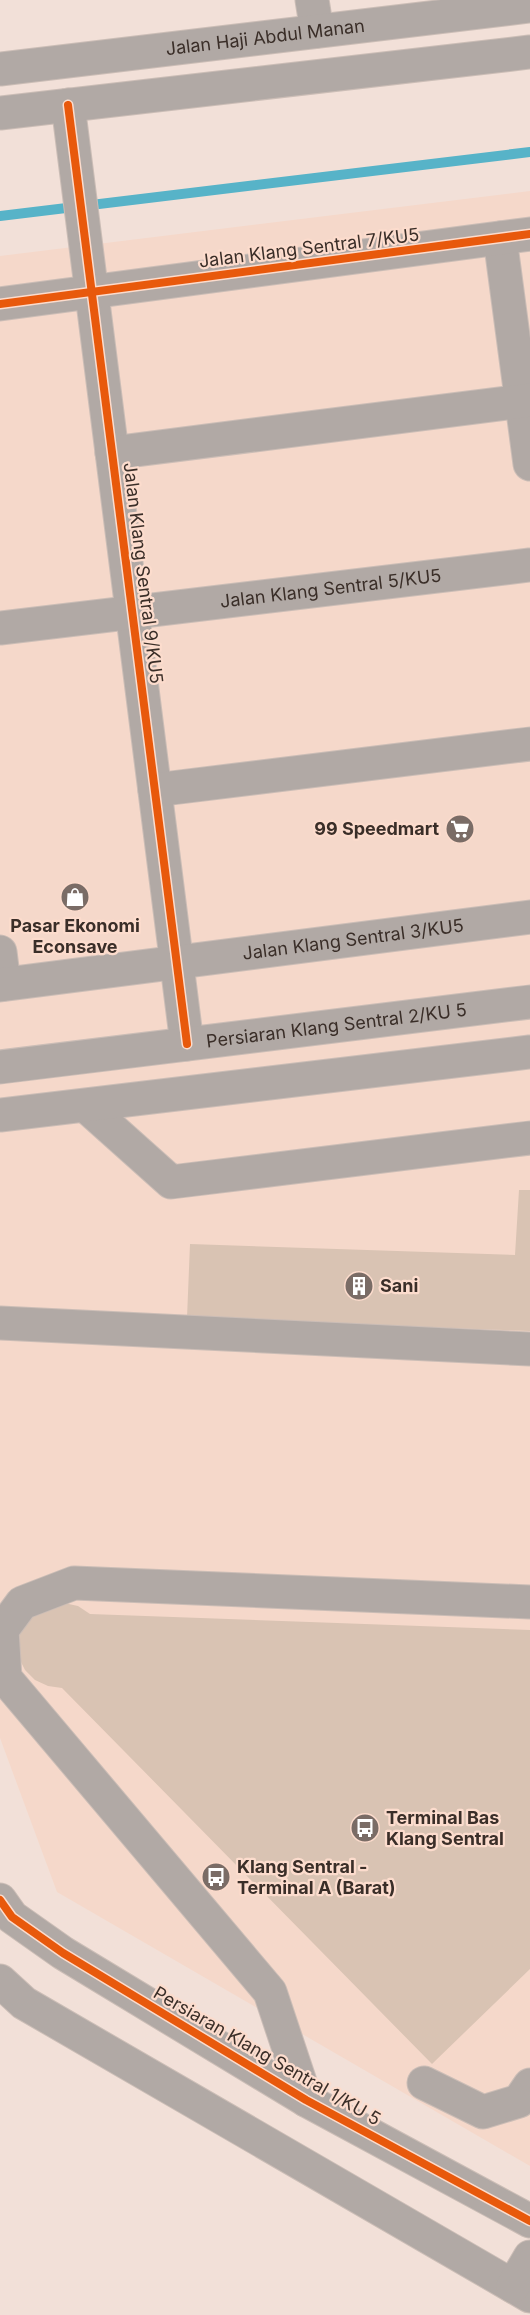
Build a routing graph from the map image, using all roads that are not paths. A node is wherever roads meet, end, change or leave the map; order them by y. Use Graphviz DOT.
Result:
graph roads {
  1 [pos="530,6"];
  2 [pos="315,16"];
  3 [pos="530,52"];
  4 [pos="0,69"];
  5 [pos="68,105"];
  6 [pos="0,113"];
  7 [pos="515,236"];
  8 [pos="92,292"];
  9 [pos="0,304"];
  10 [pos="526,401"];
  11 [pos="112,453"];
  12 [pos="530,464"];
  13 [pos="530,565"];
  14 [pos="133,612"];
  15 [pos="0,628"];
  16 [pos="530,744"];
  17 [pos="155,790"];
  18 [pos="530,917"];
  19 [pos="0,952"];
  20 [pos="177,962"];
  21 [pos="2,984"];
  22 [pos="530,1002"];
  23 [pos="187,1044"];
  24 [pos="530,1052"];
  25 [pos="0,1067"];
  26 [pos="86,1106"];
  27 [pos="0,1116"];
  28 [pos="530,1138"];
  29 [pos="0,1323"];
  30 [pos="530,1349"];
  31 [pos="530,1602"];
  32 [pos="0,1900"];
  33 [pos="0,1981"];
  34 [pos="424,2083"];
  35 [pos="530,2085"];
  36 [pos="306,2100"];
  37 [pos="530,2221"];
  38 [pos="530,2257"];
  39 [pos="522,2291"];
  1 -- 2 [label="street, Jalan Haji Abdul Manan"];
  2 -- 4 [label="street, Jalan Haji Abdul Manan"];
  3 -- 5 [label="street"];
  5 -- 6 [label="street"];
  5 -- 8 [label="street, Jalan Klang Sentral 9/KU5"];
  7 -- 8 [label="street, Jalan Klang Sentral 7/KU5"];
  7 -- 10 [label="street"];
  8 -- 9 [label="street, Jalan Klang Sentral 7/KU5"];
  8 -- 11 [label="street, Jalan Klang Sentral 9/KU5"];
  10 -- 11 [label="street"];
  10 -- 12 [label="street"];
  11 -- 14 [label="street, Jalan Klang Sentral 9/KU5"];
  13 -- 14 [label="street, Jalan Klang Sentral 5/KU5"];
  14 -- 15 [label="street, Jalan Klang Sentral 5/KU5"];
  14 -- 17 [label="street, Jalan Klang Sentral 9/KU5"];
  16 -- 17 [label="street"];
  17 -- 20 [label="street, Jalan Klang Sentral 9/KU5"];
  18 -- 20 [label="street, Jalan Klang Sentral 3/KU5"];
  19 -- 21 [label="street"];
  20 -- 21 [label="street, Jalan Klang Sentral 3/KU5"];
  20 -- 23 [label="street, Jalan Klang Sentral 9/KU5"];
  22 -- 23 [label="street, Persiaran Klang Sentral 2/KU 5"];
  23 -- 25 [label="street, Persiaran Klang Sentral 2/KU 5"];
  24 -- 26 [label="street"];
  26 -- 27 [label="street"];
  26 -- 28 [label="street"];
  29 -- 30 [label="street"];
  31 -- 36 [label="street"];
  32 -- 36 [label="street, Persiaran Klang Sentral 1/KU 5"];
  33 -- 39 [label="street"];
  34 -- 35 [label="street"];
  36 -- 37 [label="street, Persiaran Klang Sentral 1/KU 5"];
  38 -- 39 [label="street"];
}
